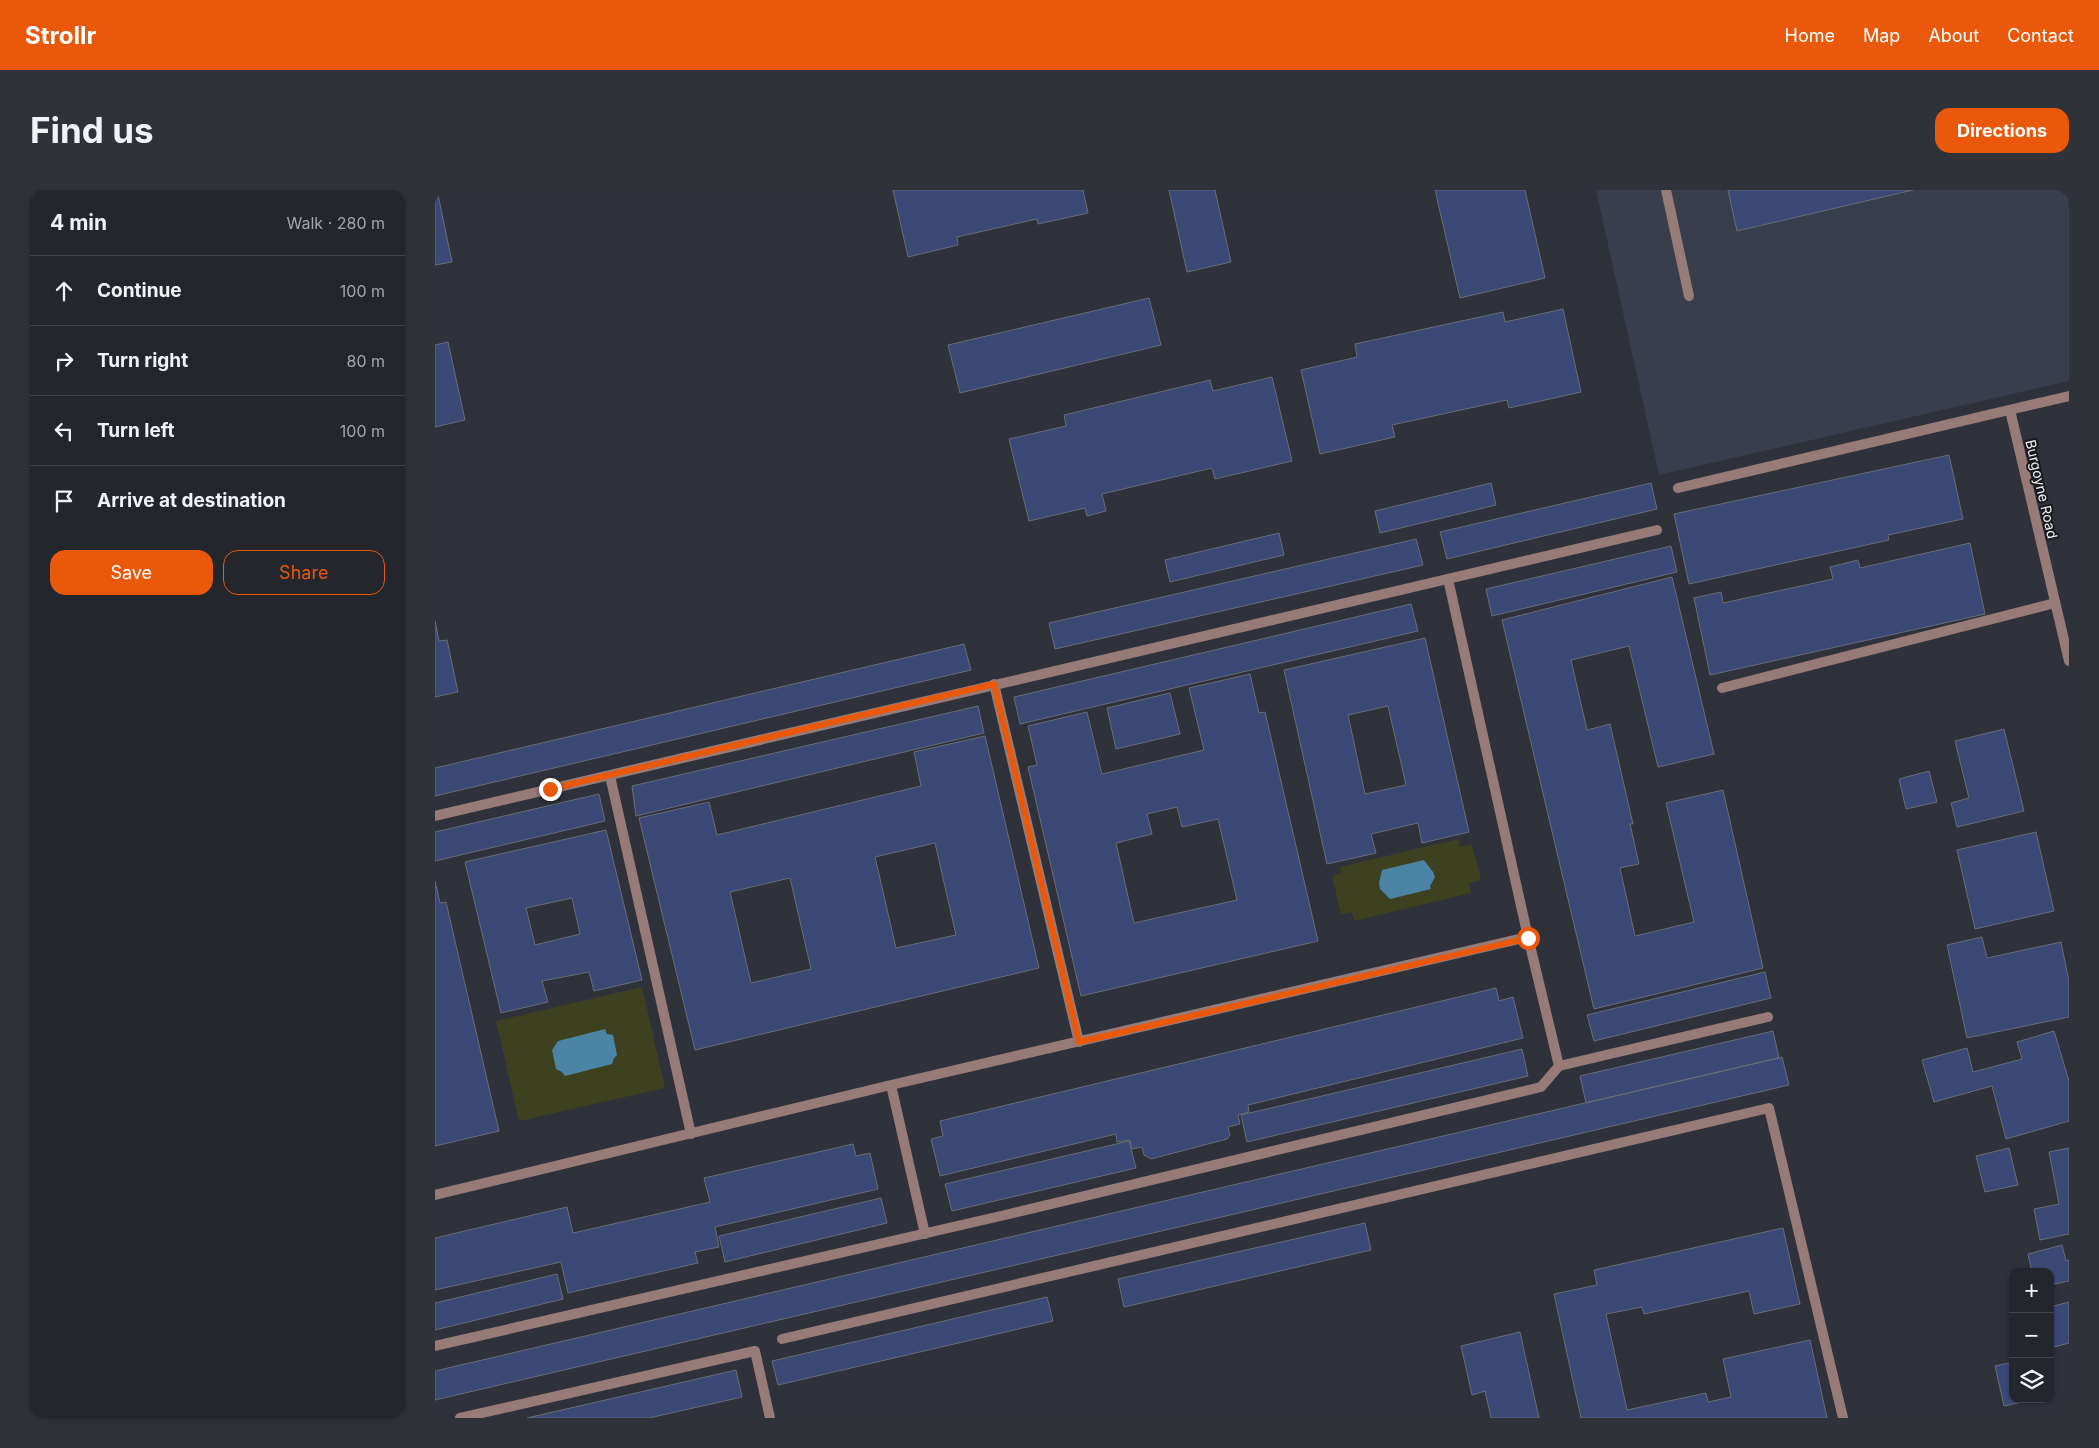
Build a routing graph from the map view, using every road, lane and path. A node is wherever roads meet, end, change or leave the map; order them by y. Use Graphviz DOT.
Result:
graph roads {
  1 [pos="1665,190"];
  2 [pos="1689,296"];
  3 [pos="2069,396"];
  4 [pos="2009,410"];
  5 [pos="1678,488"];
  6 [pos="1657,530"];
  7 [pos="1448,579"];
  8 [pos="2055,603"];
  9 [pos="2069,661"];
  10 [pos="994,684"];
  11 [pos="1722,688"];
  12 [pos="610,776"];
  13 [pos="435,816"];
  14 [pos="1528,938"];
  15 [pos="1768,1017"];
  16 [pos="1079,1042"];
  17 [pos="1559,1066"];
  18 [pos="891,1085"];
  19 [pos="691,1134"];
  20 [pos="435,1195"];
  21 [pos="925,1234"];
  22 [pos="782,1339"];
  23 [pos="435,1346"];
  24 [pos="460,1418"];
  25 [pos="770,1418"];
  26 [pos="1843,1418"];
  1 -- 2 [label="street"];
  3 -- 4 [label="street"];
  4 -- 5 [label="street"];
  4 -- 8 [label="street, Burgoyne Road"];
  6 -- 7 [label="street"];
  7 -- 10 [label="street"];
  7 -- 14 [label="street"];
  8 -- 9 [label="street, Burgoyne Road"];
  8 -- 11 [label="street"];
  10 -- 12 [label="street"];
  10 -- 16 [label="street"];
  12 -- 13 [label="street"];
  12 -- 19 [label="street"];
  14 -- 16 [label="street"];
  14 -- 17 [label="street"];
  15 -- 17 [label="street"];
  16 -- 18 [label="street"];
  17 -- 21 [label="street"];
  18 -- 19 [label="street"];
  18 -- 21 [label="street"];
  19 -- 20 [label="street"];
  21 -- 23 [label="street"];
  22 -- 26 [label="street"];
  24 -- 25 [label="street"];
}
